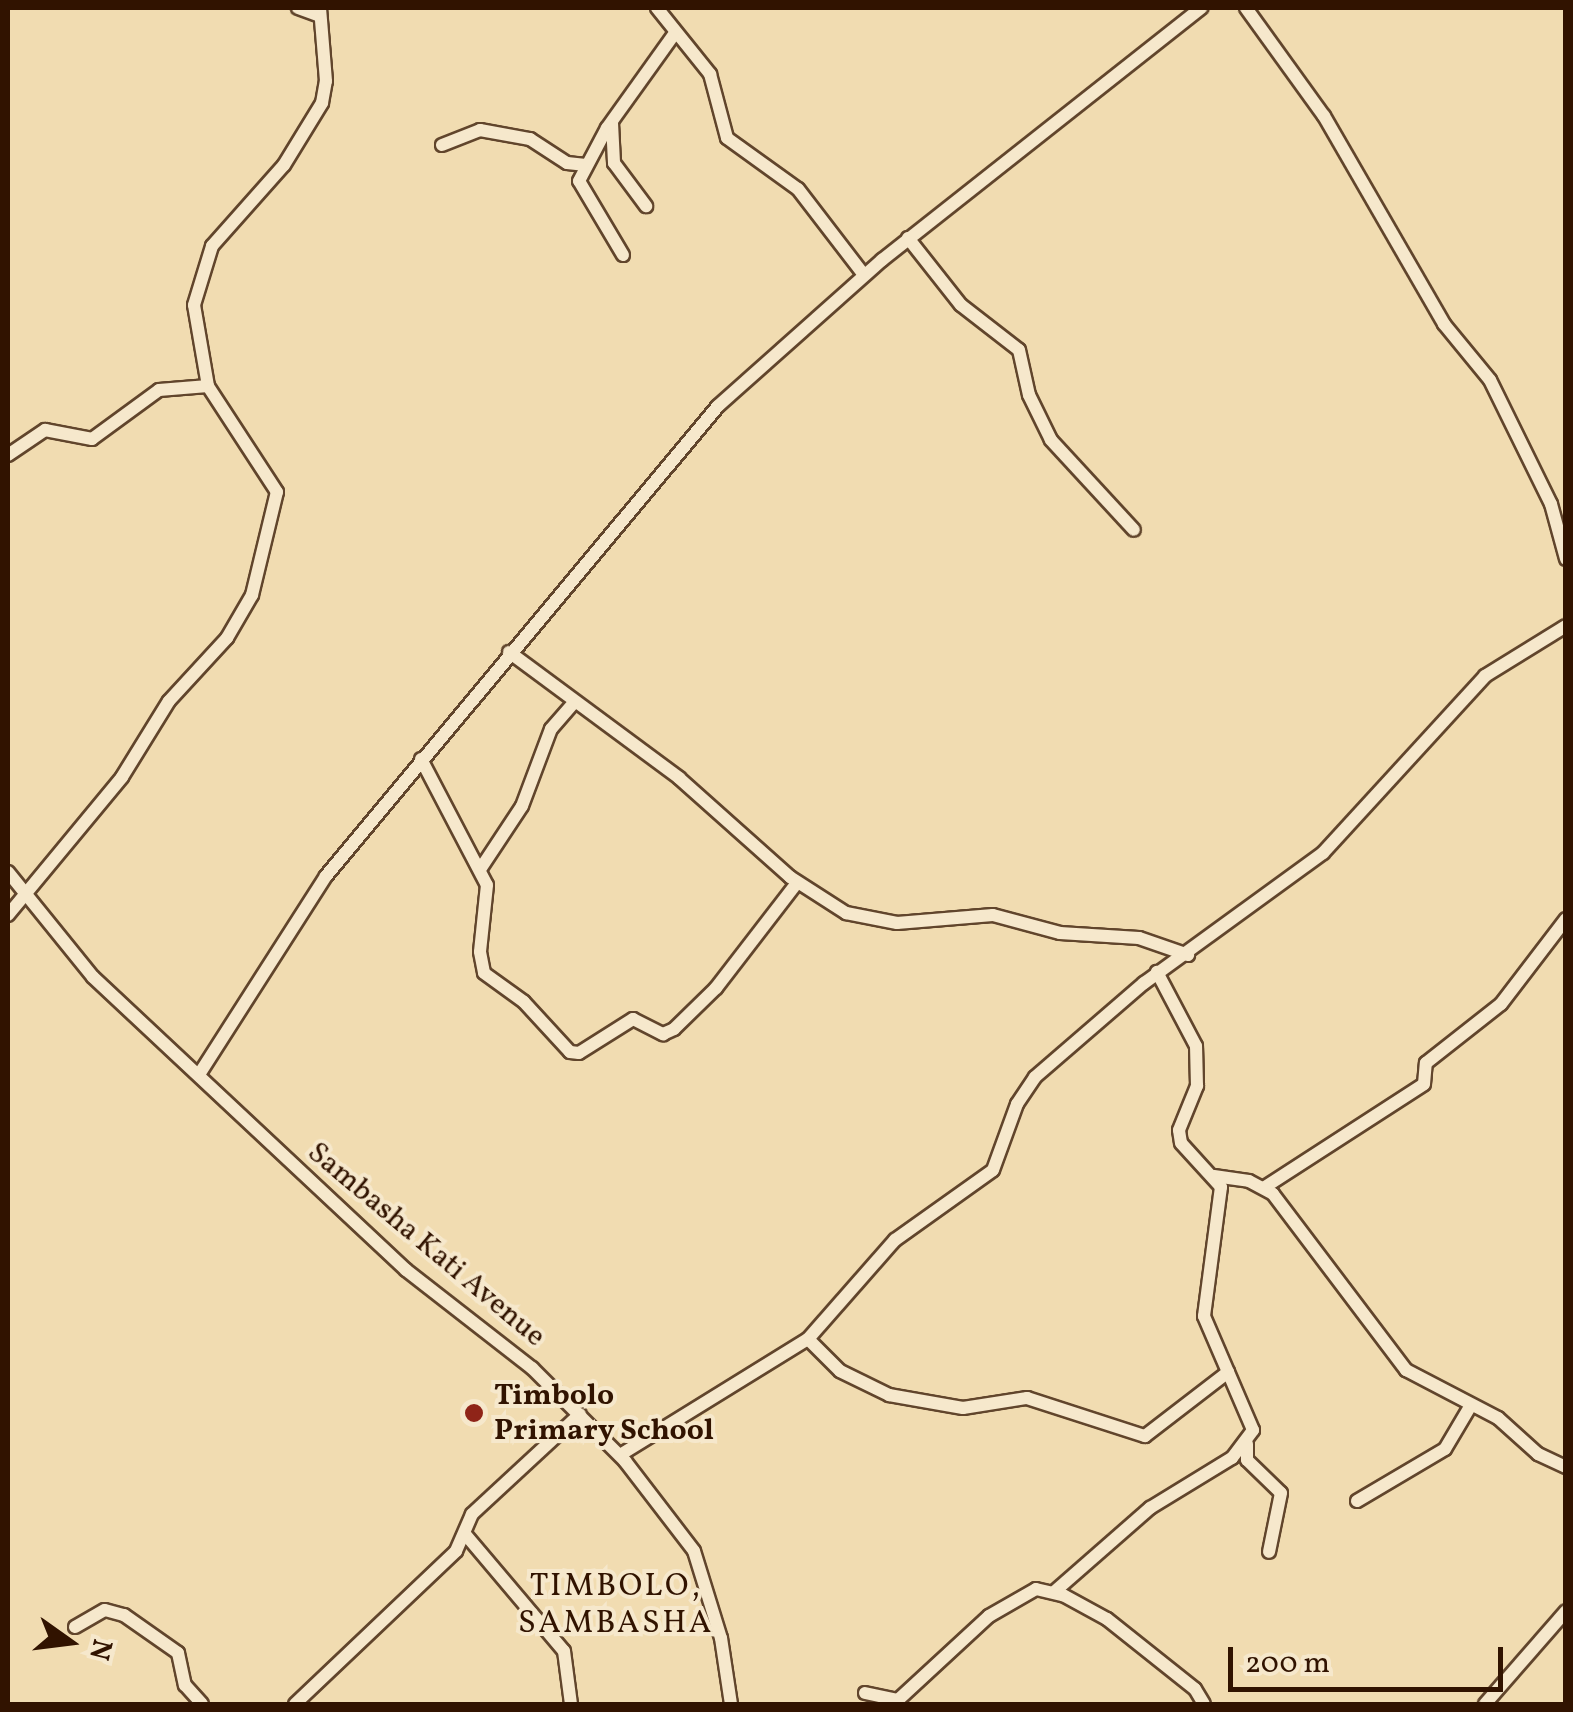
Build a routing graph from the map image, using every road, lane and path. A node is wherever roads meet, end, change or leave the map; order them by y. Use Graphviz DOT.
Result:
graph roads {
  1 [pos="298,8"];
  2 [pos="657,8"];
  3 [pos="1201,8"];
  4 [pos="1246,8"];
  5 [pos="320,12"];
  6 [pos="675,33"];
  7 [pos="612,120"];
  8 [pos="442,145"];
  9 [pos="586,165"];
  10 [pos="646,206"];
  11 [pos="908,238"];
  12 [pos="623,255"];
  13 [pos="864,275"];
  14 [pos="208,386"];
  15 [pos="8,455"];
  16 [pos="1134,530"];
  17 [pos="1566,559"];
  18 [pos="1566,626"];
  19 [pos="509,652"];
  20 [pos="574,703"];
  21 [pos="420,759"];
  22 [pos="481,868"];
  23 [pos="8,872"];
  24 [pos="797,883"];
  25 [pos="28,896"];
  26 [pos="8,915"];
  27 [pos="1566,920"];
  28 [pos="1188,954"];
  29 [pos="1157,972"];
  30 [pos="200,1074"];
  31 [pos="1214,1176"];
  32 [pos="1265,1187"];
  33 [pos="808,1339"];
  34 [pos="1228,1372"];
  35 [pos="1471,1404"];
  36 [pos="580,1414"];
  37 [pos="1247,1444"];
  38 [pos="620,1456"];
  39 [pos="1566,1466"];
  40 [pos="1358,1501"];
  41 [pos="465,1534"];
  42 [pos="1269,1552"];
  43 [pos="1054,1592"];
  44 [pos="1566,1611"];
  45 [pos="75,1627"];
  46 [pos="865,1693"];
  47 [pos="202,1704"];
  48 [pos="294,1704"];
  49 [pos="571,1704"];
  50 [pos="731,1704"];
  51 [pos="1204,1704"];
  52 [pos="1485,1704"];
  1 -- 5 [label="street"];
  2 -- 6 [label="street"];
  3 -- 11 [label="street"];
  4 -- 17 [label="street"];
  5 -- 14 [label="street"];
  6 -- 7 [label="street"];
  6 -- 13 [label="street"];
  7 -- 9 [label="street"];
  7 -- 10 [label="street"];
  8 -- 9 [label="street"];
  9 -- 12 [label="street"];
  11 -- 13 [label="street"];
  11 -- 16 [label="street"];
  13 -- 19 [label="street"];
  14 -- 15 [label="street"];
  14 -- 25 [label="street"];
  18 -- 28 [label="street"];
  19 -- 20 [label="street"];
  19 -- 21 [label="street"];
  20 -- 22 [label="street"];
  20 -- 24 [label="street"];
  21 -- 22 [label="street"];
  21 -- 30 [label="street"];
  22 -- 24 [label="street"];
  23 -- 25 [label="street, Sambasha Kati Avenue"];
  24 -- 28 [label="street"];
  25 -- 26 [label="street"];
  25 -- 30 [label="street, Sambasha Kati Avenue"];
  27 -- 32 [label="street"];
  28 -- 29 [label="street"];
  29 -- 31 [label="street"];
  29 -- 33 [label="street"];
  30 -- 36 [label="street, Sambasha Kati Avenue"];
  31 -- 32 [label="street"];
  31 -- 34 [label="street"];
  32 -- 35 [label="street"];
  33 -- 34 [label="street"];
  33 -- 38 [label="street"];
  34 -- 37 [label="street"];
  35 -- 39 [label="street"];
  35 -- 40 [label="street"];
  36 -- 38 [label="street, Sambasha Kati Avenue"];
  36 -- 41 [label="street"];
  37 -- 42 [label="street"];
  37 -- 43 [label="street"];
  38 -- 50 [label="street, Sambasha Kati Avenue"];
  41 -- 48 [label="street"];
  41 -- 49 [label="street"];
  43 -- 46 [label="street"];
  43 -- 51 [label="street"];
  44 -- 52 [label="street"];
  45 -- 47 [label="street"];
}
